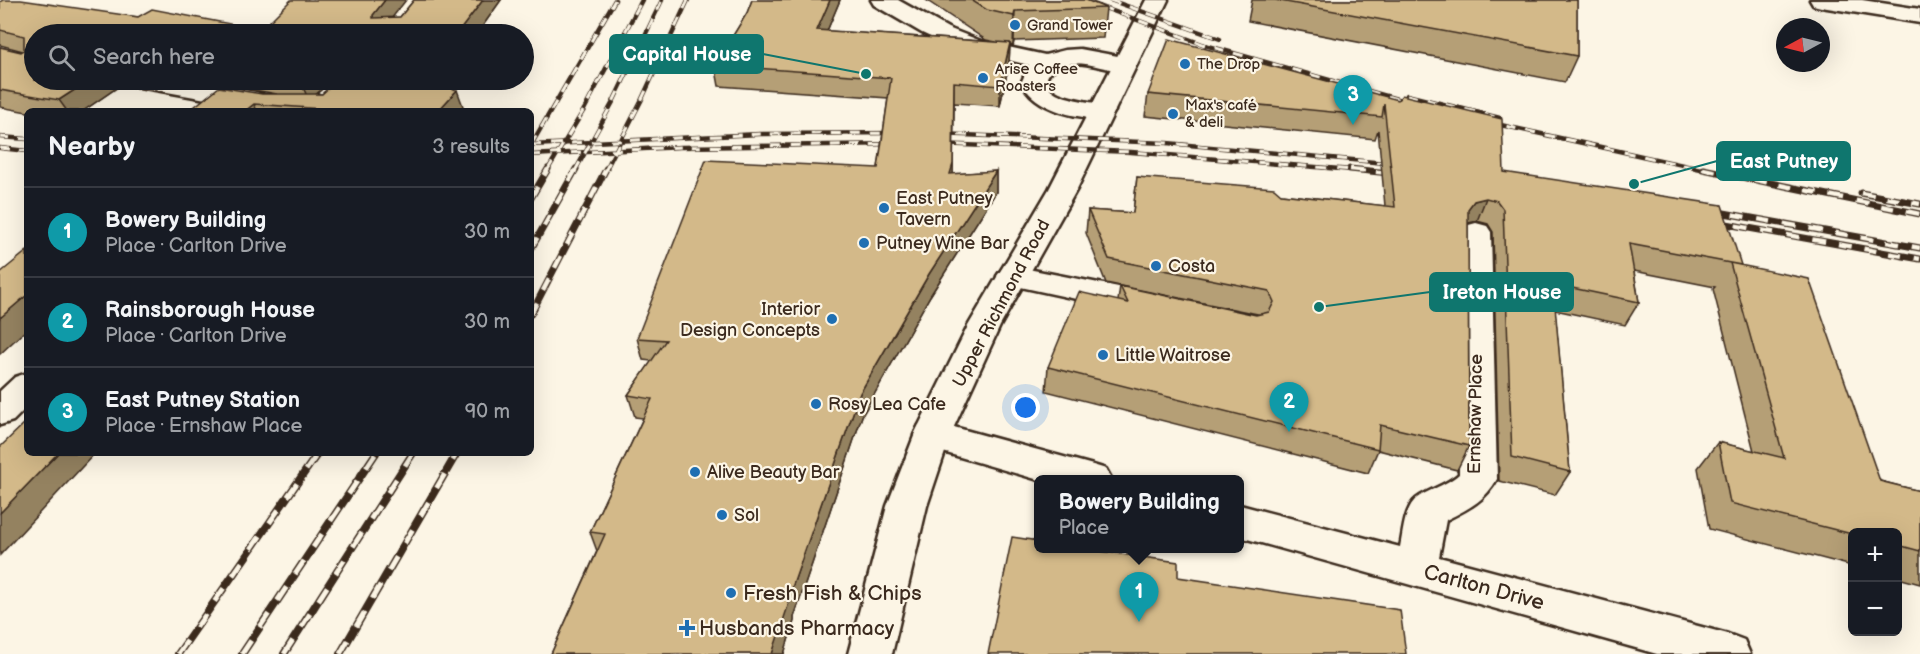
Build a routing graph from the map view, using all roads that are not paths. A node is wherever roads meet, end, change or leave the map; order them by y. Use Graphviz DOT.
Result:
graph roads {
  1 [pos="882,0"];
  2 [pos="1157,0"];
  3 [pos="1821,0"];
  4 [pos="1893,6"];
  5 [pos="1920,16"];
  6 [pos="1046,63"];
  7 [pos="1125,64"];
  8 [pos="196,90"];
  9 [pos="282,105"];
  10 [pos="1102,111"];
  11 [pos="1476,232"];
  12 [pos="1012,276"];
  13 [pos="1194,314"];
  14 [pos="24,389"];
  15 [pos="0,412"];
  16 [pos="932,435"];
  17 [pos="1075,475"];
  18 [pos="1244,522"];
  19 [pos="1416,569"];
  20 [pos="870,654"];
  21 [pos="1728,654"];
  1 -- 6 [label="main road"];
  2 -- 7 [label="main road, Upper Richmond Road"];
  3 -- 4 [label="main road"];
  4 -- 5 [label="main road"];
  6 -- 7 [label="main road"];
  6 -- 10 [label="main road"];
  7 -- 10 [label="main road, Upper Richmond Road"];
  8 -- 9 [label="main road"];
  10 -- 12 [label="main road, Upper Richmond Road"];
  11 -- 19 [label="main road, Ernshaw Place"];
  12 -- 13 [label="main road"];
  12 -- 16 [label="main road, Upper Richmond Road"];
  14 -- 15 [label="main road"];
  16 -- 17 [label="main road"];
  16 -- 20 [label="main road, Upper Richmond Road"];
  18 -- 19 [label="main road, Carlton Drive"];
  19 -- 21 [label="main road, Carlton Drive"];
}
